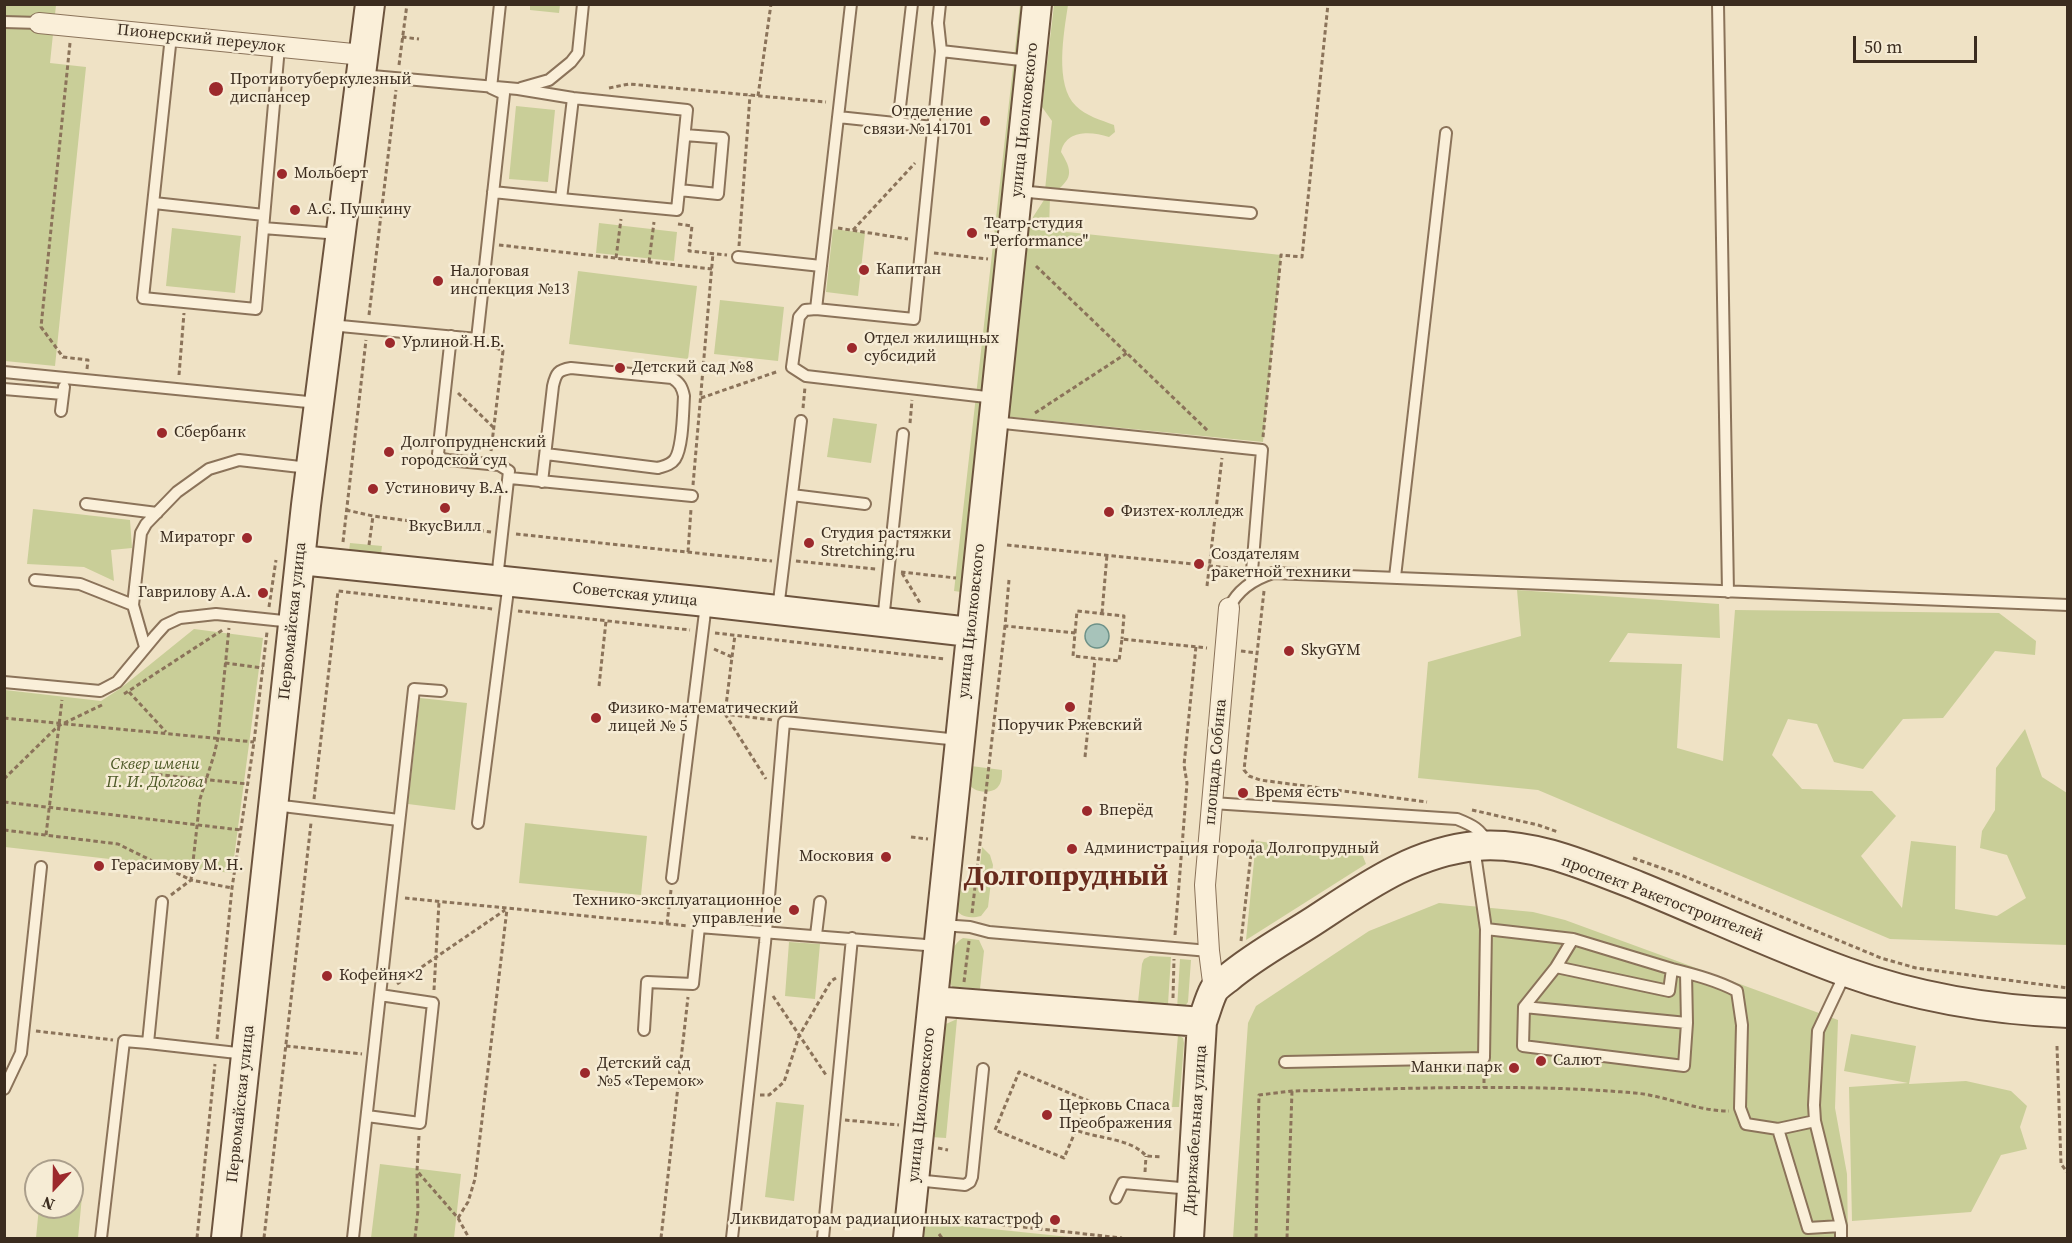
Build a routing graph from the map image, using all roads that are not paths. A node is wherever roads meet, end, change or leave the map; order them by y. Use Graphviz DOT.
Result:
graph roads {
  1 [pos="370,4"];
  2 [pos="500,4"];
  3 [pos="583,4"];
  4 [pos="851,4"];
  5 [pos="912,4"];
  6 [pos="940,4"];
  7 [pos="1037,4"];
  8 [pos="1718,4"];
  9 [pos="4,22"];
  10 [pos="39,23"];
  11 [pos="171,36"];
  12 [pos="279,47"];
  13 [pos="941,51"];
  14 [pos="1031,61"];
  15 [pos="362,65"];
  16 [pos="491,87"];
  17 [pos="518,89"];
  18 [pos="573,98"];
  19 [pos="838,117"];
  20 [pos="898,124"];
  21 [pos="933,127"];
  22 [pos="1446,133"];
  23 [pos="685,135"];
  24 [pos="679,190"];
  25 [pos="1017,191"];
  26 [pos="493,192"];
  27 [pos="561,199"];
  28 [pos="154,202"];
  29 [pos="1251,213"];
  30 [pos="264,215"];
  31 [pos="263,228"];
  32 [pos="342,234"];
  33 [pos="738,256"];
  34 [pos="820,266"];
  35 [pos="816,309"];
  36 [pos="330,325"];
  37 [pos="451,336"];
  38 [pos="4,372"];
  39 [pos="65,379"];
  40 [pos="4,389"];
  41 [pos="63,394"];
  42 [pos="320,403"];
  43 [pos="61,411"];
  44 [pos="1002,415"];
  45 [pos="801,421"];
  46 [pos="903,434"];
  47 [pos="546,454"];
  48 [pos="311,468"];
  49 [pos="510,478"];
  50 [pos="542,482"];
  51 [pos="792,495"];
  52 [pos="692,496"];
  53 [pos="86,504"];
  54 [pos="865,504"];
  55 [pos="157,513"];
  56 [pos="288,557"];
  57 [pos="1395,577"];
  58 [pos="35,580"];
  59 [pos="503,581"];
  60 [pos="1251,583"];
  61 [pos="1728,592"];
  62 [pos="707,602"];
  63 [pos="2067,604"];
  64 [pos="133,605"];
  65 [pos="1229,608"];
  66 [pos="778,610"];
  67 [pos="281,621"];
  68 [pos="883,621"];
  69 [pos="970,632"];
  70 [pos="146,647"];
  71 [pos="4,682"];
  72 [pos="441,691"];
  73 [pos="959,740"];
  74 [pos="1212,803"];
  75 [pos="273,804"];
  76 [pos="399,820"];
  77 [pos="478,823"];
  78 [pos="1481,846"];
  79 [pos="41,867"];
  80 [pos="672,878"];
  81 [pos="162,902"];
  82 [pos="820,902"];
  83 [pos="1486,929"];
  84 [pos="766,931"];
  85 [pos="816,935"];
  86 [pos="940,935"];
  87 [pos="852,938"];
  88 [pos="1573,939"];
  89 [pos="1209,951"];
  90 [pos="1556,967"];
  91 [pos="1672,969"];
  92 [pos="1846,972"];
  93 [pos="1686,973"];
  94 [pos="1214,990"];
  95 [pos="380,995"];
  96 [pos="933,1001"];
  97 [pos="1524,1007"];
  98 [pos="2067,1013"];
  99 [pos="1202,1022"];
  100 [pos="1687,1023"];
  101 [pos="644,1030"];
  102 [pos="148,1043"];
  103 [pos="246,1054"];
  104 [pos="1285,1062"];
  105 [pos="983,1069"];
  106 [pos="4,1089"];
  107 [pos="367,1116"];
  108 [pos="1815,1120"];
  109 [pos="1778,1130"];
  110 [pos="914,1180"];
  111 [pos="1192,1189"];
  112 [pos="1116,1198"];
  113 [pos="1841,1226"];
  114 [pos="101,1239"];
  115 [pos="226,1239"];
  116 [pos="353,1239"];
  117 [pos="732,1239"];
  118 [pos="823,1239"];
  119 [pos="908,1239"];
  120 [pos="1189,1239"];
  121 [pos="1841,1239"];
  1 -- 15 [label="main road, Первомайская улица"];
  2 -- 16 [label="lane"];
  3 -- 17 [label="lane"];
  4 -- 19 [label="lane"];
  5 -- 20 [label="lane"];
  6 -- 13 [label="lane"];
  7 -- 14 [label="main road, улица Циолковского"];
  8 -- 61 [label="lane"];
  9 -- 10 [label="lane"];
  10 -- 11 [label="street, Пионерский переулок"];
  11 -- 12 [label="street, Пионерский переулок"];
  11 -- 28 [label="lane"];
  12 -- 15 [label="street, Пионерский переулок"];
  12 -- 30 [label="lane"];
  13 -- 14 [label="lane"];
  13 -- 21 [label="lane"];
  14 -- 25 [label="main road, улица Циолковского"];
  15 -- 16 [label="lane"];
  15 -- 32 [label="main road, Первомайская улица"];
  16 -- 17 [label="lane"];
  16 -- 26 [label="lane"];
  17 -- 18 [label="lane"];
  18 -- 23 [label="lane"];
  18 -- 27 [label="lane"];
  19 -- 20 [label="lane"];
  19 -- 34 [label="lane"];
  20 -- 21 [label="lane"];
  21 -- 35 [label="lane"];
  22 -- 57 [label="lane"];
  23 -- 24 [label="lane"];
  23 -- 24 [label="lane"];
  24 -- 27 [label="lane"];
  25 -- 29 [label="lane"];
  25 -- 44 [label="main road, улица Циолковского"];
  26 -- 27 [label="lane"];
  26 -- 37 [label="lane"];
  28 -- 30 [label="lane"];
  28 -- 31 [label="lane"];
  30 -- 31 [label="lane"];
  31 -- 32 [label="lane"];
  32 -- 36 [label="main road, Первомайская улица"];
  33 -- 34 [label="lane"];
  34 -- 35 [label="lane"];
  35 -- 44 [label="lane"];
  36 -- 37 [label="lane"];
  36 -- 42 [label="main road, Первомайская улица"];
  37 -- 49 [label="lane"];
  38 -- 39 [label="lane"];
  39 -- 41 [label="lane"];
  39 -- 42 [label="lane"];
  40 -- 41 [label="lane"];
  41 -- 43 [label="lane"];
  42 -- 48 [label="main road, Первомайская улица"];
  44 -- 60 [label="lane"];
  44 -- 69 [label="main road, улица Циолковского"];
  45 -- 51 [label="lane"];
  46 -- 68 [label="lane"];
  47 -- 47 [label="lane"];
  47 -- 50 [label="lane"];
  48 -- 55 [label="lane"];
  48 -- 56 [label="main road, Первомайская улица"];
  49 -- 50 [label="lane"];
  49 -- 59 [label="lane"];
  50 -- 52 [label="lane"];
  51 -- 54 [label="lane"];
  51 -- 66 [label="lane"];
  53 -- 55 [label="lane"];
  55 -- 64 [label="lane"];
  56 -- 59 [label="main road, Советская улица"];
  56 -- 67 [label="main road, Первомайская улица"];
  57 -- 60 [label="lane"];
  57 -- 61 [label="lane"];
  58 -- 64 [label="lane"];
  59 -- 62 [label="main road, Советская улица"];
  59 -- 77 [label="lane"];
  60 -- 65 [label="lane"];
  61 -- 63 [label="lane"];
  62 -- 66 [label="main road, Советская улица"];
  62 -- 80 [label="lane"];
  64 -- 70 [label="lane"];
  65 -- 74 [label="street, площадь Собина"];
  66 -- 68 [label="main road, Советская улица"];
  67 -- 70 [label="lane"];
  67 -- 75 [label="main road, Первомайская улица"];
  68 -- 69 [label="main road, Советская улица"];
  69 -- 73 [label="main road, улица Циолковского"];
  70 -- 71 [label="lane"];
  72 -- 76 [label="lane"];
  73 -- 84 [label="lane"];
  73 -- 86 [label="main road, улица Циолковского"];
  74 -- 78 [label="lane"];
  74 -- 89 [label="street, площадь Собина"];
  75 -- 76 [label="lane"];
  75 -- 103 [label="main road, Первомайская улица"];
  76 -- 95 [label="lane"];
  78 -- 83 [label="lane"];
  78 -- 92 [label="main road, проспект Ракетостроителей"];
  78 -- 94 [label="main road, проспект Ракетостроителей"];
  79 -- 106 [label="lane"];
  81 -- 102 [label="lane"];
  82 -- 85 [label="lane"];
  83 -- 88 [label="lane"];
  83 -- 104 [label="lane"];
  84 -- 85 [label="lane"];
  84 -- 101 [label="lane"];
  84 -- 117 [label="lane"];
  85 -- 87 [label="lane"];
  86 -- 87 [label="lane"];
  86 -- 89 [label="lane"];
  86 -- 96 [label="main road, улица Циолковского"];
  87 -- 118 [label="lane"];
  88 -- 90 [label="lane"];
  88 -- 91 [label="lane"];
  89 -- 94 [label="street"];
  90 -- 91 [label="lane"];
  90 -- 97 [label="lane"];
  91 -- 93 [label="lane"];
  92 -- 98 [label="main road, проспект Ракетостроителей"];
  92 -- 108 [label="lane"];
  93 -- 100 [label="lane"];
  93 -- 109 [label="lane"];
  94 -- 99 [label="main road, проспект Ракетостроителей"];
  95 -- 107 [label="lane"];
  95 -- 107 [label="lane"];
  96 -- 99 [label="main road"];
  96 -- 110 [label="main road, улица Циолковского"];
  97 -- 100 [label="lane"];
  97 -- 100 [label="lane"];
  99 -- 111 [label="main road, Дирижабельная улица"];
  102 -- 103 [label="lane"];
  102 -- 114 [label="lane"];
  103 -- 115 [label="main road, Первомайская улица"];
  105 -- 110 [label="lane"];
  107 -- 116 [label="lane"];
  108 -- 109 [label="lane"];
  108 -- 113 [label="lane"];
  109 -- 113 [label="lane"];
  110 -- 119 [label="main road, улица Циолковского"];
  111 -- 112 [label="lane"];
  111 -- 120 [label="main road, Дирижабельная улица"];
  113 -- 121 [label="lane"];
}
